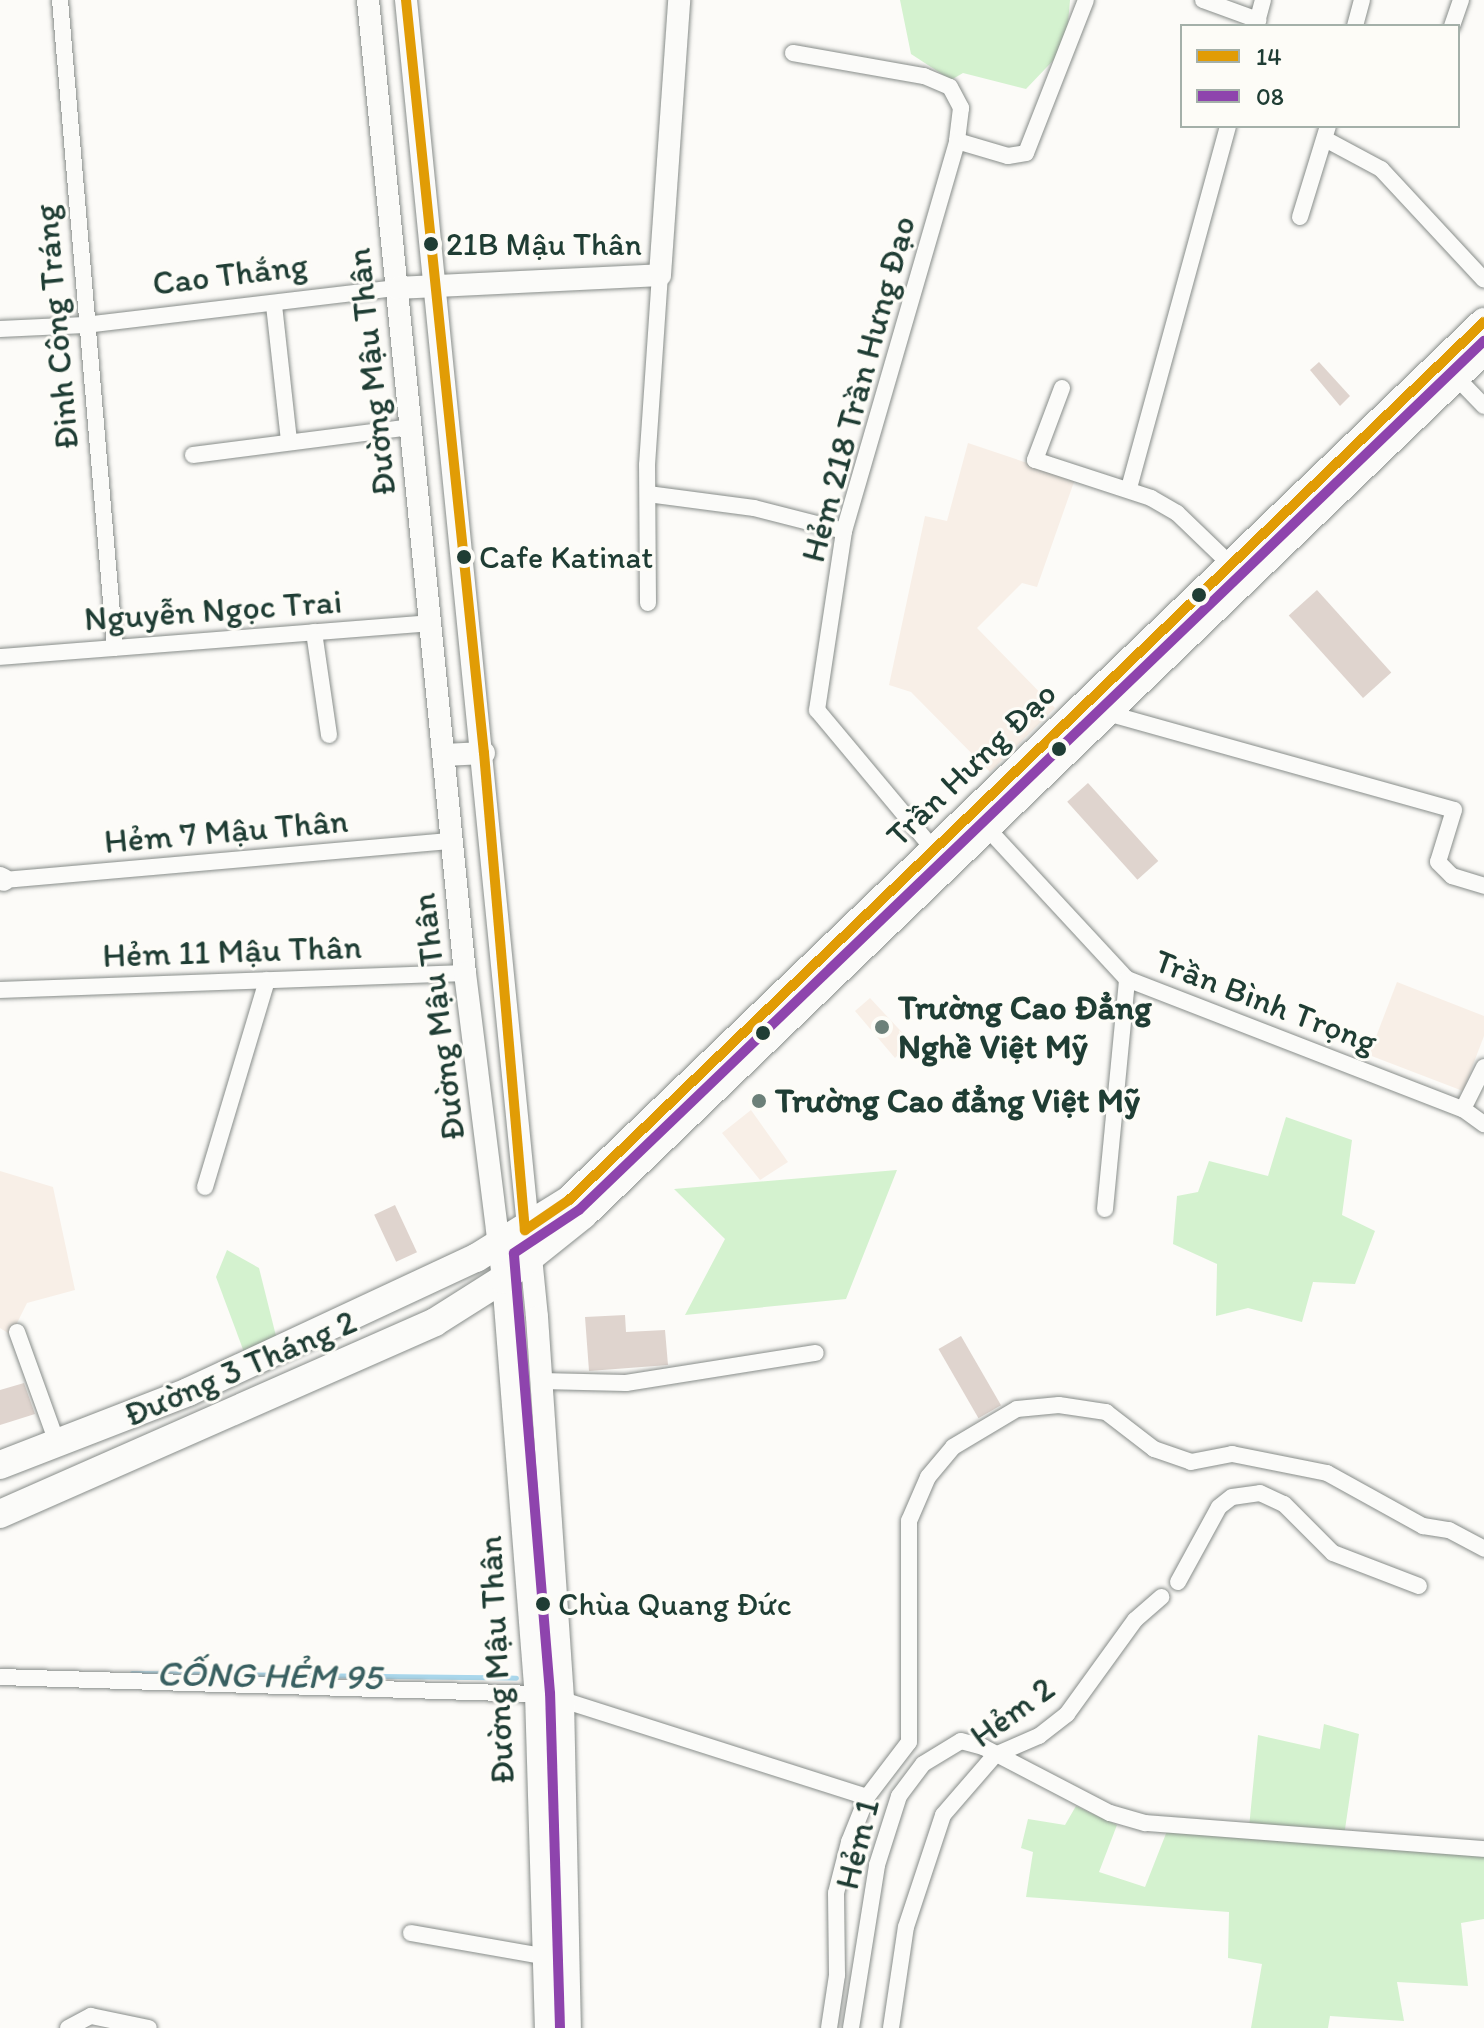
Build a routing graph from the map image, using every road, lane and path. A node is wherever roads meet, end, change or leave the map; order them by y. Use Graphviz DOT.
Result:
graph roads {
  1 [pos="60,0"];
  2 [pos="368,0"];
  3 [pos="406,0"];
  4 [pos="679,0"];
  5 [pos="1086,0"];
  6 [pos="1203,0"];
  7 [pos="1263,0"];
  8 [pos="1362,0"];
  9 [pos="1461,0"];
  10 [pos="1257,23"];
  11 [pos="1356,24"];
  12 [pos="1453,24"];
  13 [pos="793,53"];
  14 [pos="1227,128"];
  15 [pos="1326,133"];
  16 [pos="957,141"];
  17 [pos="1300,217"];
  18 [pos="660,275"];
  19 [pos="1484,280"];
  20 [pos="435,285"];
  21 [pos="397,288"];
  22 [pos="274,305"];
  23 [pos="1484,322"];
  24 [pos="85,325"];
  25 [pos="0,329"];
  26 [pos="1484,350"];
  27 [pos="1456,377"];
  28 [pos="1062,388"];
  29 [pos="1484,406"];
  30 [pos="412,427"];
  31 [pos="289,441"];
  32 [pos="193,455"];
  33 [pos="1129,488"];
  34 [pos="648,494"];
  35 [pos="844,531"];
  36 [pos="1231,565"];
  37 [pos="648,603"];
  38 [pos="431,623"];
  39 [pos="314,632"];
  40 [pos="115,648"];
  41 [pos="0,657"];
  42 [pos="1107,713"];
  43 [pos="329,735"];
  44 [pos="484,753"];
  45 [pos="444,755"];
  46 [pos="987,828"];
  47 [pos="452,841"];
  48 [pos="934,850"];
  49 [pos="2,879"];
  50 [pos="1484,886"];
  51 [pos="465,973"];
  52 [pos="1127,979"];
  53 [pos="267,980"];
  54 [pos="0,990"];
  55 [pos="1484,1067"];
  56 [pos="1463,1109"];
  57 [pos="1484,1124"];
  58 [pos="205,1187"];
  59 [pos="1105,1209"];
  60 [pos="527,1244"];
  61 [pos="499,1246"];
  62 [pos="503,1279"];
  63 [pos="17,1332"];
  64 [pos="816,1353"];
  65 [pos="541,1381"];
  66 [pos="56,1440"];
  67 [pos="0,1465"];
  68 [pos="0,1514"];
  69 [pos="1484,1549"];
  70 [pos="1178,1582"];
  71 [pos="1419,1586"];
  72 [pos="1161,1597"];
  73 [pos="0,1677"];
  74 [pos="536,1694"];
  75 [pos="563,1700"];
  76 [pos="995,1755"];
  77 [pos="867,1797"];
  78 [pos="1484,1849"];
  79 [pos="411,1933"];
  80 [pos="542,1956"];
  81 [pos="68,2028"];
  82 [pos="149,2028"];
  83 [pos="546,2028"];
  84 [pos="570,2028"];
  85 [pos="829,2028"];
  86 [pos="851,2028"];
  87 [pos="891,2028"];
  1 -- 24 [label="street, Đinh Công Tráng"];
  2 -- 21 [label="main road, Đường Mậu Thân"];
  3 -- 20 [label="main road, Đường Mậu Thân"];
  4 -- 18 [label="main road"];
  5 -- 16 [label="street"];
  6 -- 10 [label="street"];
  7 -- 10 [label="street"];
  8 -- 11 [label="street"];
  9 -- 12 [label="street"];
  13 -- 16 [label="street, Hẻm 218 Trần Hưng Đạo"];
  14 -- 33 [label="street"];
  15 -- 17 [label="street"];
  15 -- 19 [label="street"];
  16 -- 35 [label="street, Hẻm 218 Trần Hưng Đạo"];
  18 -- 20 [label="main road, Cao Thắng"];
  18 -- 34 [label="street"];
  20 -- 21 [label="main road, Cao Thắng"];
  20 -- 44 [label="main road, Đường Mậu Thân"];
  21 -- 22 [label="street, Cao Thắng"];
  21 -- 30 [label="main road, Đường Mậu Thân"];
  22 -- 24 [label="street, Cao Thắng"];
  22 -- 31 [label="street"];
  23 -- 36 [label="highway, Trần Hưng Đạo"];
  24 -- 25 [label="street, Cao Thắng"];
  24 -- 40 [label="street, Đinh Công Tráng"];
  26 -- 27 [label="highway, Trần Hưng Đạo"];
  27 -- 29 [label="street"];
  27 -- 42 [label="highway, Trần Hưng Đạo"];
  28 -- 33 [label="street"];
  30 -- 31 [label="street"];
  30 -- 38 [label="main road, Đường Mậu Thân"];
  31 -- 32 [label="street"];
  33 -- 36 [label="street"];
  34 -- 35 [label="street"];
  34 -- 37 [label="street"];
  35 -- 48 [label="street, Hẻm 218 Trần Hưng Đạo"];
  36 -- 48 [label="highway, Trần Hưng Đạo"];
  38 -- 39 [label="street, Nguyễn Ngọc Trai"];
  38 -- 45 [label="main road, Đường Mậu Thân"];
  39 -- 40 [label="street, Nguyễn Ngọc Trai"];
  39 -- 43 [label="street"];
  40 -- 41 [label="street, Nguyễn Ngọc Trai"];
  42 -- 46 [label="highway, Trần Hưng Đạo"];
  42 -- 50 [label="street"];
  44 -- 45 [label="main road"];
  44 -- 60 [label="main road, Đường Mậu Thân"];
  45 -- 47 [label="main road, Đường Mậu Thân"];
  46 -- 52 [label="street, Trần Bình Trọng"];
  46 -- 60 [label="highway, Trần Hưng Đạo"];
  47 -- 49 [label="street, Hẻm 7 Mậu Thân"];
  47 -- 51 [label="main road, Đường Mậu Thân"];
  48 -- 60 [label="highway, Trần Hưng Đạo"];
  51 -- 53 [label="street, Hẻm 11 Mậu Thân"];
  51 -- 61 [label="main road, Đường Mậu Thân"];
  52 -- 56 [label="street, Trần Bình Trọng"];
  52 -- 59 [label="street"];
  53 -- 54 [label="street, Hẻm 11 Mậu Thân"];
  53 -- 58 [label="street"];
  55 -- 56 [label="street"];
  56 -- 57 [label="street, Trần Bình Trọng"];
  60 -- 61 [label="highway, Trần Hưng Đạo"];
  60 -- 62 [label="highway, Trần Hưng Đạo"];
  60 -- 65 [label="main road, Đường Mậu Thân"];
  61 -- 62 [label="main road, Đường Mậu Thân"];
  61 -- 66 [label="highway, Đường 3 Tháng 2"];
  62 -- 68 [label="highway, Đường 3 Tháng 2"];
  62 -- 74 [label="main road, Đường Mậu Thân"];
  63 -- 66 [label="street"];
  64 -- 65 [label="street"];
  65 -- 75 [label="main road, Đường Mậu Thân"];
  66 -- 67 [label="highway, Đường 3 Tháng 2"];
  69 -- 77 [label="street"];
  70 -- 71 [label="street"];
  72 -- 76 [label="street, Hẻm 2"];
  73 -- 74 [label="street"];
  74 -- 75 [label="main road"];
  74 -- 80 [label="main road, Đường Mậu Thân"];
  75 -- 77 [label="street"];
  75 -- 84 [label="main road, Đường Mậu Thân"];
  76 -- 78 [label="street, Hẻm 1"];
  76 -- 86 [label="street, Hẻm 1"];
  76 -- 87 [label="street, Hẻm 2"];
  77 -- 85 [label="street"];
  79 -- 80 [label="street"];
  80 -- 83 [label="main road, Đường Mậu Thân"];
  81 -- 82 [label="street"];
}
